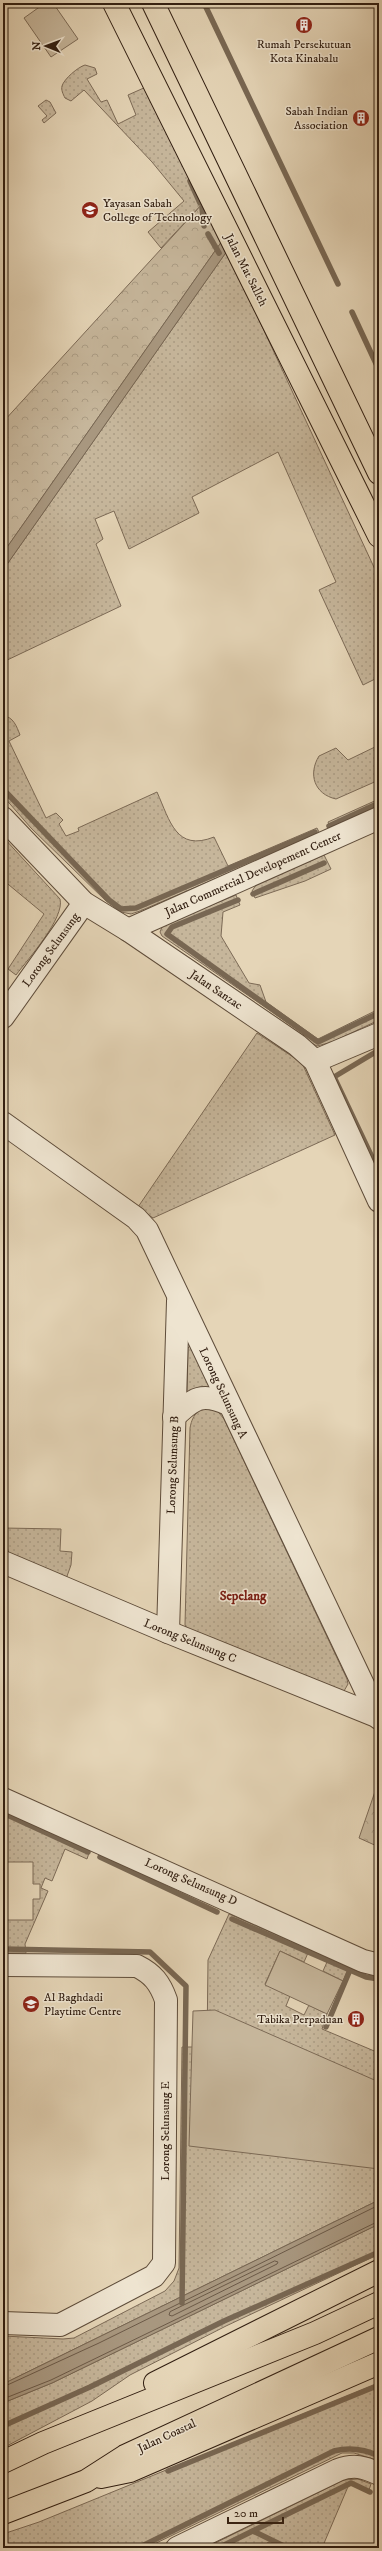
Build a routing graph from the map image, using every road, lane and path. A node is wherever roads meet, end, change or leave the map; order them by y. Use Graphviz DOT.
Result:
graph roads {
  1 [pos="114,3"];
  2 [pos="152,3"];
  3 [pos="379,473"];
  4 [pos="379,536"];
  5 [pos="3,818"];
  6 [pos="379,818"];
  7 [pos="84,903"];
  8 [pos="128,930"];
  9 [pos="3,1017"];
  10 [pos="379,1034"];
  11 [pos="315,1061"];
  12 [pos="3,1123"];
  13 [pos="379,1201"];
  14 [pos="178,1297"];
  15 [pos="228,1404"];
  16 [pos="174,1417"];
  17 [pos="3,1562"];
  18 [pos="168,1632"];
  19 [pos="379,1718"];
  20 [pos="3,1799"];
  21 [pos="3,1965"];
  22 [pos="379,1966"];
  23 [pos="379,2271"];
  24 [pos="379,2303"];
  25 [pos="3,2324"];
  26 [pos="379,2338"];
  27 [pos="379,2363"];
  28 [pos="43,2443"];
  29 [pos="3,2462"];
  30 [pos="379,2474"];
  31 [pos="86,2481"];
  32 [pos="3,2513"];
  33 [pos="177,2548"];
  1 -- 4 [label="main road, Jalan Mat Salleh"];
  2 -- 3 [label="main road"];
  5 -- 7 [label="street, Jalan Sanzac"];
  6 -- 8 [label="street, Jalan Commercial Developement Center"];
  7 -- 8 [label="street, Jalan Sanzac"];
  7 -- 9 [label="street, Lorong Selunsung"];
  8 -- 11 [label="street, Jalan Sanzac"];
  10 -- 11 [label="street"];
  11 -- 13 [label="street, Jalan Sanzac"];
  12 -- 14 [label="street, Lorong Selunsung A"];
  14 -- 15 [label="street, Lorong Selunsung A"];
  14 -- 16 [label="street, Lorong Selunsung B"];
  15 -- 16 [label="street"];
  15 -- 19 [label="street, Lorong Selunsung A"];
  16 -- 18 [label="street, Lorong Selunsung B"];
  17 -- 18 [label="street, Lorong Selunsung C"];
  18 -- 19 [label="street, Lorong Selunsung C"];
  20 -- 22 [label="street, Lorong Selunsung D"];
  21 -- 25 [label="street, Lorong Selunsung E"];
  23 -- 28 [label="main road"];
  24 -- 28 [label="main road"];
  26 -- 31 [label="main road, Jalan Coastal"];
  27 -- 31 [label="main road"];
  28 -- 29 [label="main road"];
  30 -- 33 [label="street"];
  31 -- 32 [label="main road, Jalan Coastal"];
}
